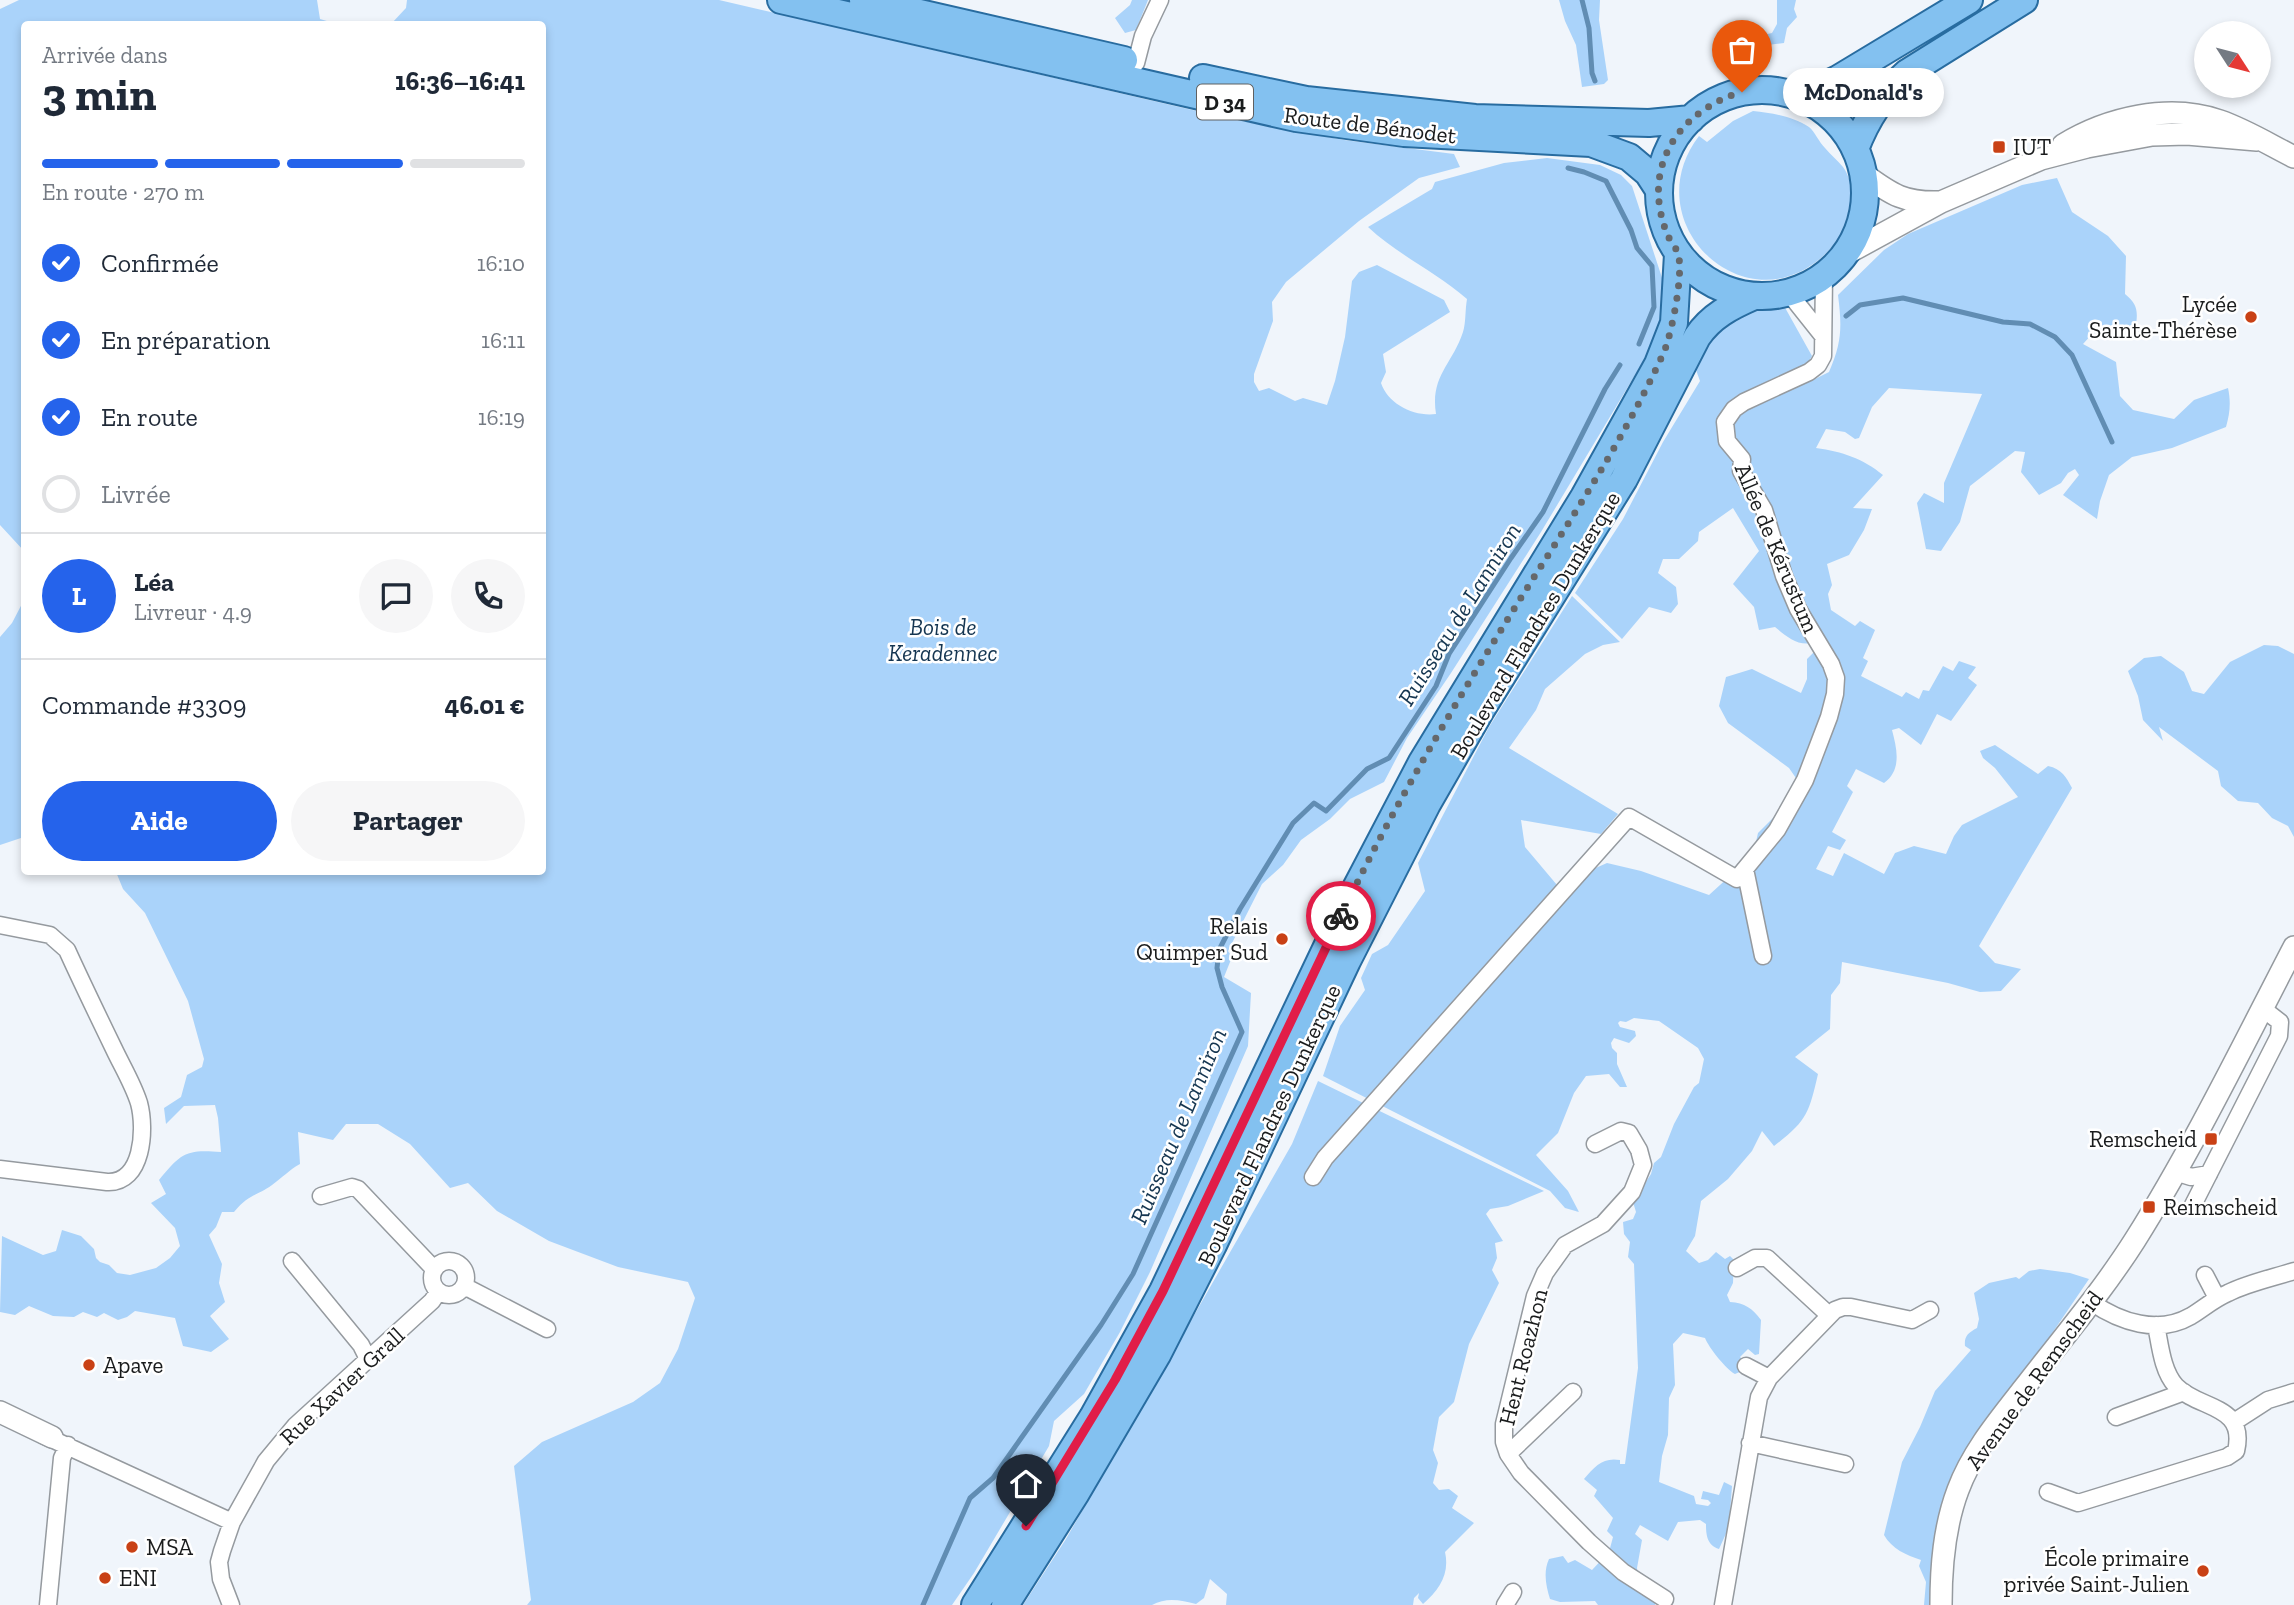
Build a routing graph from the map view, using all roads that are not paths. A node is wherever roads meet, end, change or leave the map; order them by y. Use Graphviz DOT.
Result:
graph roads {
  1 [pos="781,0"];
  2 [pos="863,0"];
  3 [pos="1160,0"];
  4 [pos="1969,0"];
  5 [pos="2024,0"];
  6 [pos="1136,63"];
  7 [pos="1800,97"];
  8 [pos="1691,118"];
  9 [pos="1855,149"];
  10 [pos="2294,157"];
  11 [pos="1865,175"];
  12 [pos="1659,190"];
  13 [pos="1941,202"];
  14 [pos="1678,254"];
  15 [pos="1844,254"];
  16 [pos="1824,275"];
  17 [pos="1788,292"];
  18 [pos="1754,296"];
  19 [pos="1823,336"];
  20 [pos="1745,869"];
  21 [pos="0,925"];
  22 [pos="2294,947"];
  23 [pos="1763,956"];
  24 [pos="2294,971"];
  25 [pos="2267,1011"];
  26 [pos="1595,1144"];
  27 [pos="0,1169"];
  28 [pos="2179,1174"];
  29 [pos="2209,1174"];
  30 [pos="1313,1177"];
  31 [pos="321,1196"];
  32 [pos="2192,1207"];
  33 [pos="292,1261"];
  34 [pos="1737,1268"];
  35 [pos="434,1269"];
  36 [pos="2294,1271"];
  37 [pos="2205,1275"];
  38 [pos="464,1286"];
  39 [pos="439,1292"];
  40 [pos="2217,1298"];
  41 [pos="2095,1305"];
  42 [pos="1930,1310"];
  43 [pos="1829,1315"];
  44 [pos="2156,1325"];
  45 [pos="547,1329"];
  46 [pos="368,1359"];
  47 [pos="1746,1366"];
  48 [pos="1769,1378"];
  49 [pos="2294,1391"];
  50 [pos="1573,1392"];
  51 [pos="2184,1392"];
  52 [pos="0,1412"];
  53 [pos="2116,1417"];
  54 [pos="2234,1422"];
  55 [pos="0,1423"];
  56 [pos="60,1441"];
  57 [pos="1750,1443"];
  58 [pos="1508,1454"];
  59 [pos="1845,1464"];
  60 [pos="2048,1492"];
  61 [pos="232,1522"];
  62 [pos="1667,1603"];
  63 [pos="48,1605"];
  64 [pos="231,1605"];
  65 [pos="975,1605"];
  66 [pos="1005,1605"];
  67 [pos="1723,1605"];
  68 [pos="1941,1605"];
  69 [pos="1953,1605"];
  1 -- 12 [label="main road, Route de Bénodet / D 34"];
  2 -- 6 [label="main road, Route de Bénodet / D 34"];
  3 -- 6 [label="street"];
  4 -- 7 [label="main road"];
  5 -- 9 [label="main road"];
  6 -- 8 [label="main road, Route de Bénodet / D 34"];
  7 -- 8 [label="main road"];
  7 -- 9 [label="main road"];
  8 -- 12 [label="main road"];
  9 -- 11 [label="main road"];
  10 -- 13 [label="street"];
  11 -- 13 [label="street"];
  11 -- 15 [label="main road"];
  12 -- 14 [label="main road"];
  13 -- 15 [label="street"];
  14 -- 18 [label="main road"];
  14 -- 65 [label="main road, Boulevard Flandres Dunkerque"];
  15 -- 16 [label="main road"];
  16 -- 17 [label="main road"];
  16 -- 19 [label="street, Allée de Kérustum"];
  17 -- 18 [label="main road"];
  17 -- 19 [label="street"];
  18 -- 66 [label="main road, Boulevard Flandres Dunkerque"];
  19 -- 20 [label="street, Allée de Kérustum"];
  20 -- 23 [label="street"];
  20 -- 30 [label="street"];
  21 -- 27 [label="street"];
  22 -- 25 [label="street, Avenue de Remscheid"];
  24 -- 25 [label="street, Avenue de Remscheid"];
  25 -- 28 [label="street, Avenue de Remscheid"];
  25 -- 29 [label="street"];
  26 -- 58 [label="street, Hent Roazhon"];
  28 -- 29 [label="street"];
  28 -- 41 [label="street, Avenue de Remscheid"];
  29 -- 32 [label="street"];
  31 -- 35 [label="street"];
  33 -- 46 [label="street"];
  34 -- 43 [label="street"];
  35 -- 38 [label="street"];
  35 -- 39 [label="street"];
  36 -- 40 [label="street"];
  37 -- 40 [label="street"];
  38 -- 39 [label="street"];
  38 -- 45 [label="street"];
  39 -- 46 [label="street, Rue Xavier Grall"];
  40 -- 44 [label="street"];
  41 -- 44 [label="street"];
  41 -- 68 [label="street, Avenue de Remscheid"];
  41 -- 69 [label="street, Avenue de Remscheid"];
  42 -- 43 [label="street"];
  43 -- 48 [label="street"];
  44 -- 51 [label="street"];
  46 -- 61 [label="street, Rue Xavier Grall"];
  47 -- 48 [label="street"];
  48 -- 57 [label="street"];
  49 -- 54 [label="street"];
  50 -- 58 [label="street, Hent Roazhon"];
  51 -- 53 [label="street"];
  51 -- 54 [label="street"];
  52 -- 56 [label="street"];
  54 -- 60 [label="street"];
  55 -- 56 [label="street"];
  56 -- 61 [label="street"];
  56 -- 63 [label="street"];
  57 -- 59 [label="street"];
  57 -- 67 [label="street"];
  58 -- 62 [label="street, Hent Roazhon"];
  61 -- 64 [label="street, Rue Xavier Grall"];
}
